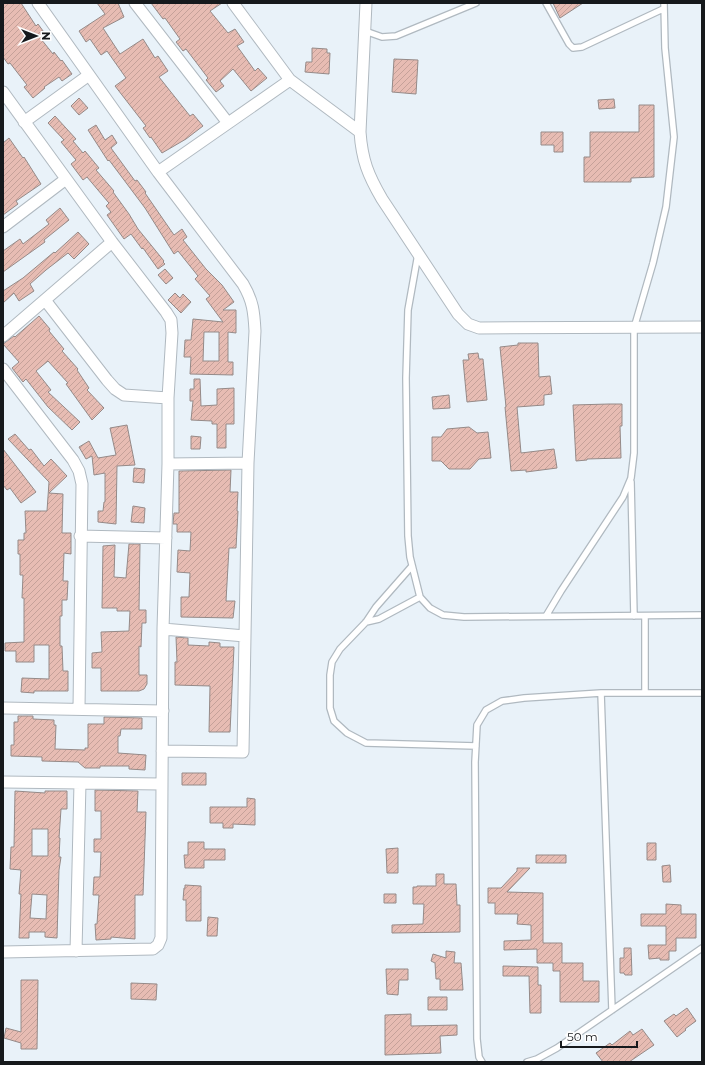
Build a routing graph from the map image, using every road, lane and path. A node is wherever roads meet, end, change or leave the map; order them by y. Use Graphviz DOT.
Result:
graph roads {
  1 [pos="135,3"];
  2 [pos="233,3"];
  3 [pos="366,3"];
  4 [pos="476,3"];
  5 [pos="546,3"];
  6 [pos="42,5"];
  7 [pos="664,6"];
  8 [pos="365,31"];
  9 [pos="89,75"];
  10 [pos="290,80"];
  11 [pos="3,92"];
  12 [pos="24,122"];
  13 [pos="228,123"];
  14 [pos="360,132"];
  15 [pos="158,172"];
  16 [pos="66,179"];
  17 [pos="3,227"];
  18 [pos="112,242"];
  19 [pos="418,252"];
  20 [pos="45,300"];
  21 [pos="702,327"];
  22 [pos="634,328"];
  23 [pos="3,336"];
  24 [pos="3,369"];
  25 [pos="168,398"];
  26 [pos="248,463"];
  27 [pos="168,464"];
  28 [pos="631,478"];
  29 [pos="80,536"];
  30 [pos="166,538"];
  31 [pos="412,566"];
  32 [pos="420,598"];
  33 [pos="702,615"];
  34 [pos="546,616"];
  35 [pos="634,616"];
  36 [pos="645,616"];
  37 [pos="366,622"];
  38 [pos="163,629"];
  39 [pos="245,636"];
  40 [pos="601,693"];
  41 [pos="645,693"];
  42 [pos="702,694"];
  43 [pos="3,708"];
  44 [pos="79,709"];
  45 [pos="163,711"];
  46 [pos="476,746"];
  47 [pos="162,751"];
  48 [pos="3,782"];
  49 [pos="80,783"];
  50 [pos="161,784"];
  51 [pos="702,948"];
  52 [pos="76,951"];
  53 [pos="3,952"];
  54 [pos="612,1010"];
  55 [pos="482,1062"];
  56 [pos="527,1062"];
  1 -- 13 [label="street"];
  2 -- 10 [label="street"];
  3 -- 8 [label="street"];
  4 -- 8 [label="lane"];
  5 -- 7 [label="lane"];
  6 -- 9 [label="street"];
  7 -- 22 [label="lane"];
  8 -- 14 [label="street"];
  9 -- 12 [label="street"];
  9 -- 15 [label="street"];
  10 -- 13 [label="street"];
  10 -- 14 [label="street"];
  11 -- 12 [label="street"];
  12 -- 16 [label="street"];
  13 -- 15 [label="street"];
  14 -- 19 [label="street"];
  15 -- 26 [label="street"];
  16 -- 17 [label="street"];
  16 -- 18 [label="street"];
  18 -- 20 [label="street"];
  18 -- 25 [label="street"];
  19 -- 22 [label="street"];
  19 -- 31 [label="lane"];
  20 -- 23 [label="street"];
  20 -- 25 [label="street"];
  21 -- 22 [label="street"];
  22 -- 28 [label="lane"];
  24 -- 29 [label="street"];
  25 -- 27 [label="street"];
  26 -- 27 [label="street"];
  26 -- 39 [label="street"];
  27 -- 30 [label="street"];
  28 -- 34 [label="lane"];
  28 -- 35 [label="lane"];
  29 -- 30 [label="street"];
  29 -- 44 [label="street"];
  30 -- 38 [label="street"];
  31 -- 32 [label="lane"];
  31 -- 37 [label="lane"];
  32 -- 34 [label="lane"];
  32 -- 37 [label="lane"];
  33 -- 36 [label="lane"];
  34 -- 35 [label="lane"];
  35 -- 36 [label="lane"];
  36 -- 41 [label="lane"];
  37 -- 46 [label="lane"];
  38 -- 39 [label="street"];
  38 -- 45 [label="street"];
  39 -- 47 [label="street"];
  40 -- 41 [label="lane"];
  40 -- 46 [label="lane"];
  40 -- 54 [label="lane"];
  41 -- 42 [label="lane"];
  43 -- 44 [label="street"];
  44 -- 45 [label="street"];
  45 -- 47 [label="street"];
  46 -- 55 [label="lane"];
  47 -- 50 [label="street"];
  48 -- 49 [label="street"];
  49 -- 50 [label="street"];
  49 -- 52 [label="street"];
  50 -- 52 [label="street"];
  51 -- 54 [label="lane"];
  52 -- 53 [label="street"];
  54 -- 56 [label="lane"];
}
